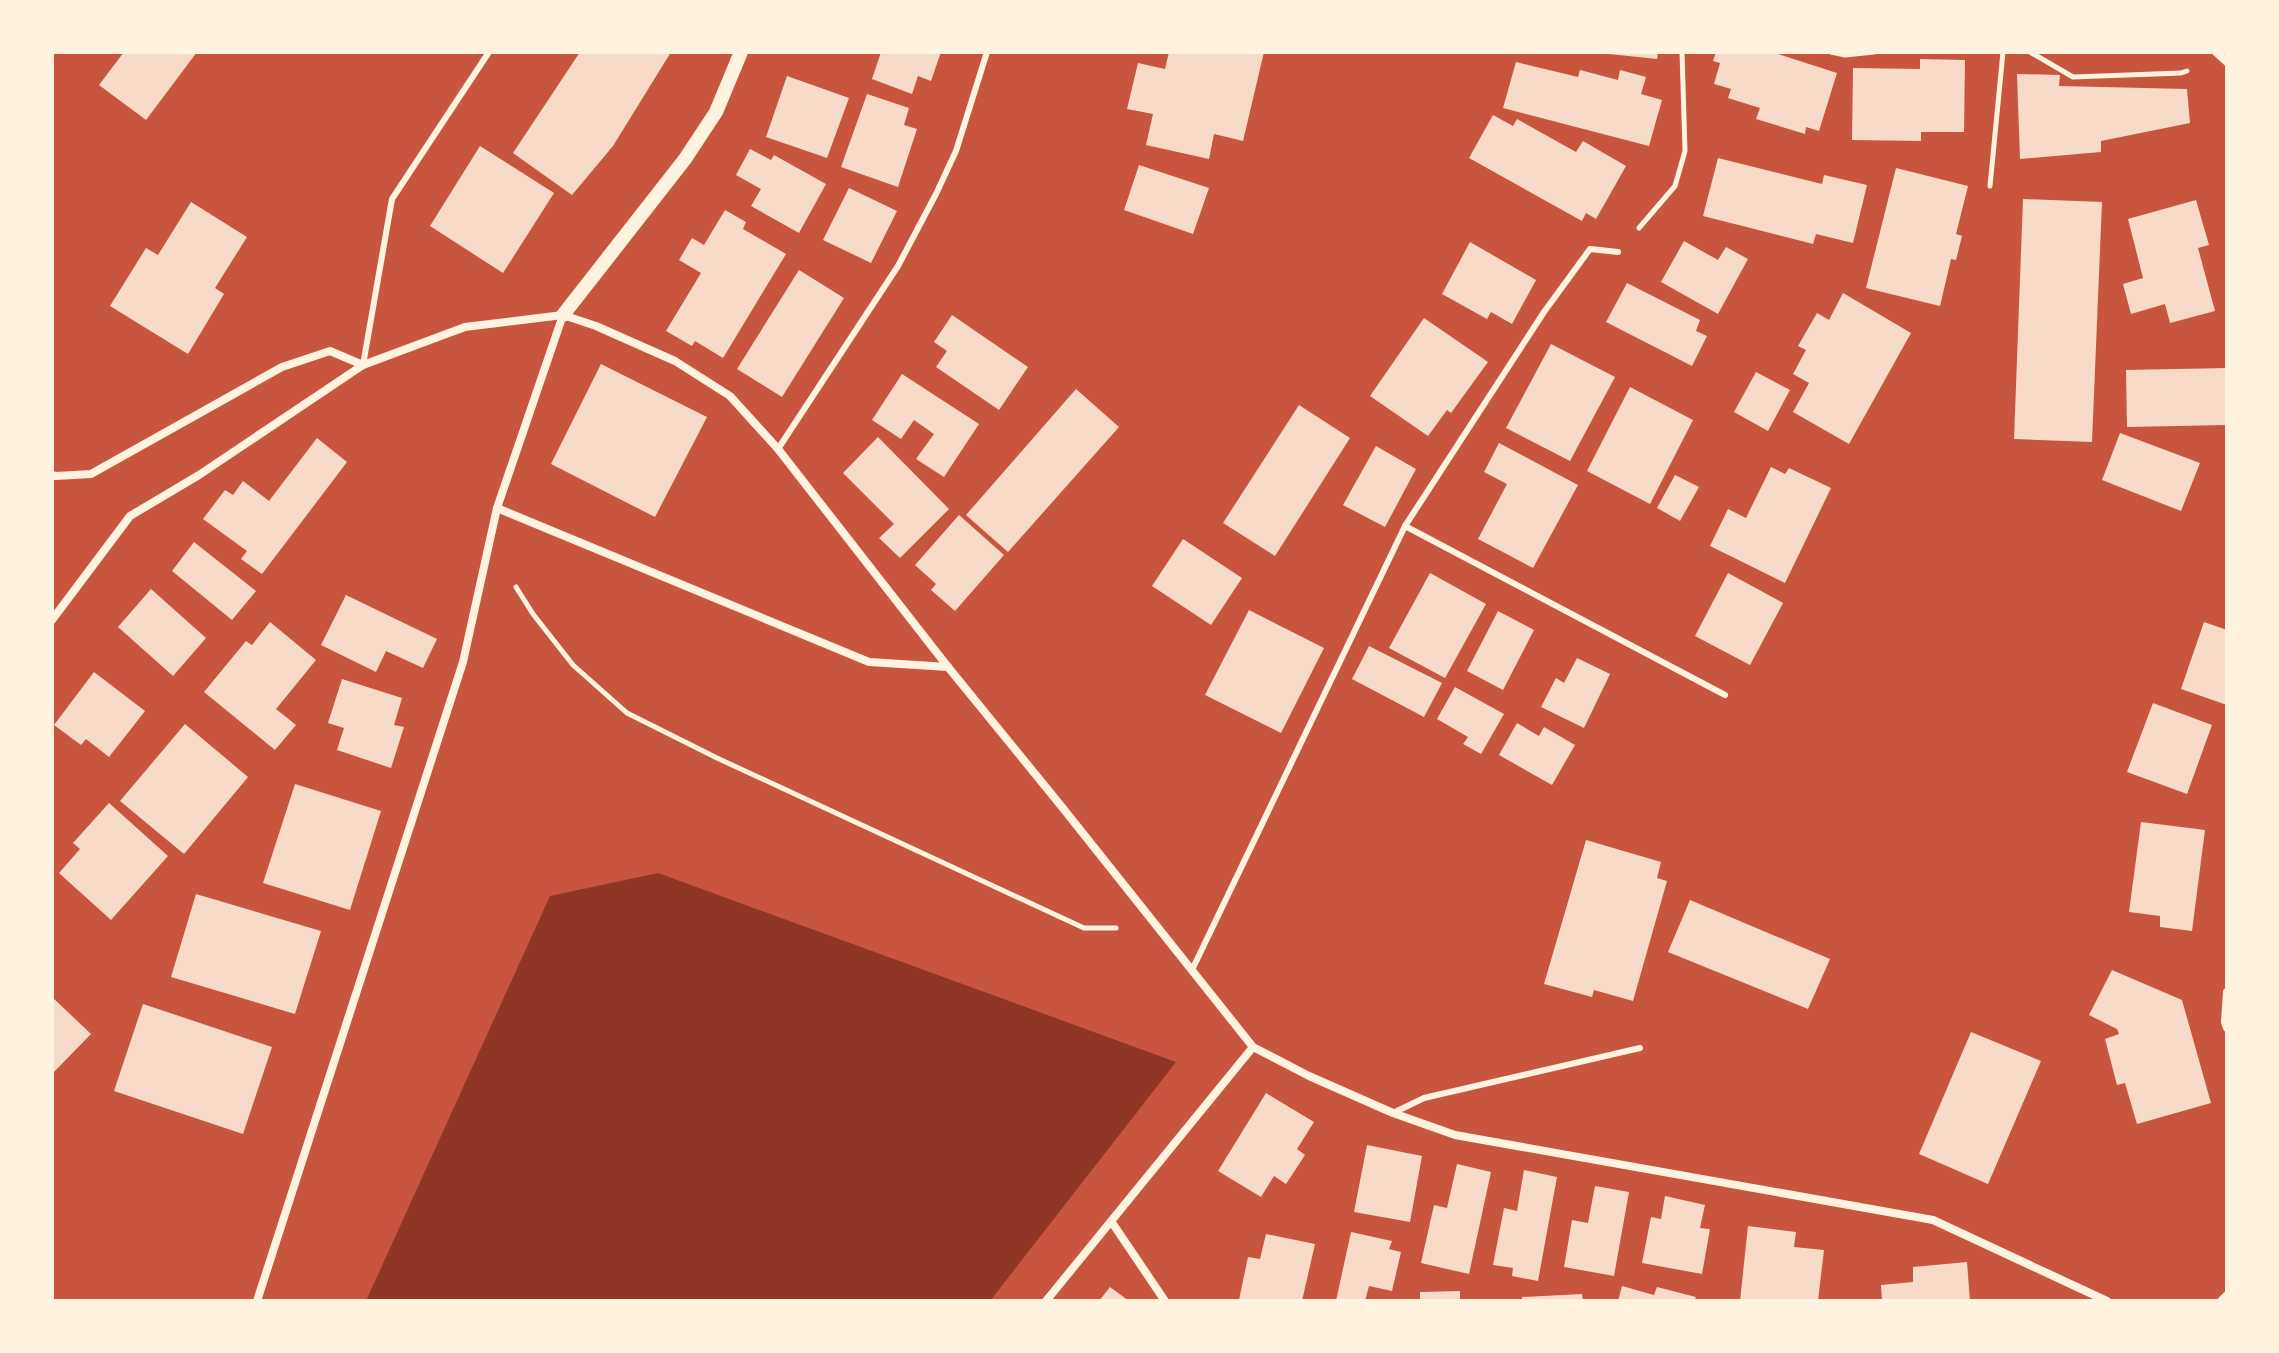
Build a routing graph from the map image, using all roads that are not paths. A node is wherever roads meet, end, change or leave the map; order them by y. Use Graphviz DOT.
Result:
graph roads {
  1 [pos="489,52"];
  2 [pos="741,52"];
  3 [pos="987,52"];
  4 [pos="1618,252"];
  5 [pos="563,315"];
  6 [pos="363,365"];
  7 [pos="778,449"];
  8 [pos="52,475"];
  9 [pos="497,508"];
  10 [pos="1405,526"];
  11 [pos="52,620"];
  12 [pos="948,667"];
  13 [pos="1725,695"];
  14 [pos="1192,970"];
  15 [pos="2227,992"];
  16 [pos="2227,1028"];
  17 [pos="1253,1047"];
  18 [pos="1640,1048"];
  19 [pos="1393,1113"];
  20 [pos="1111,1221"];
  21 [pos="2227,1295"];
  22 [pos="257,1301"];
  23 [pos="1046,1301"];
  24 [pos="1165,1301"];
  25 [pos="2107,1301"];
  26 [pos="2221,1301"];
  1 -- 6 [label="lane"];
  2 -- 5 [label="street"];
  3 -- 7 [label="lane"];
  4 -- 10 [label="lane"];
  5 -- 6 [label="street"];
  5 -- 7 [label="street"];
  5 -- 9 [label="street"];
  6 -- 8 [label="street"];
  6 -- 11 [label="street"];
  7 -- 12 [label="street"];
  9 -- 12 [label="street"];
  9 -- 22 [label="street"];
  10 -- 13 [label="lane"];
  10 -- 14 [label="lane"];
  12 -- 14 [label="street"];
  14 -- 17 [label="street"];
  15 -- 16 [label="street"];
  17 -- 19 [label="street"];
  17 -- 20 [label="street"];
  18 -- 19 [label="lane"];
  19 -- 25 [label="street"];
  20 -- 23 [label="street"];
  20 -- 24 [label="street"];
  21 -- 26 [label="street"];
}
